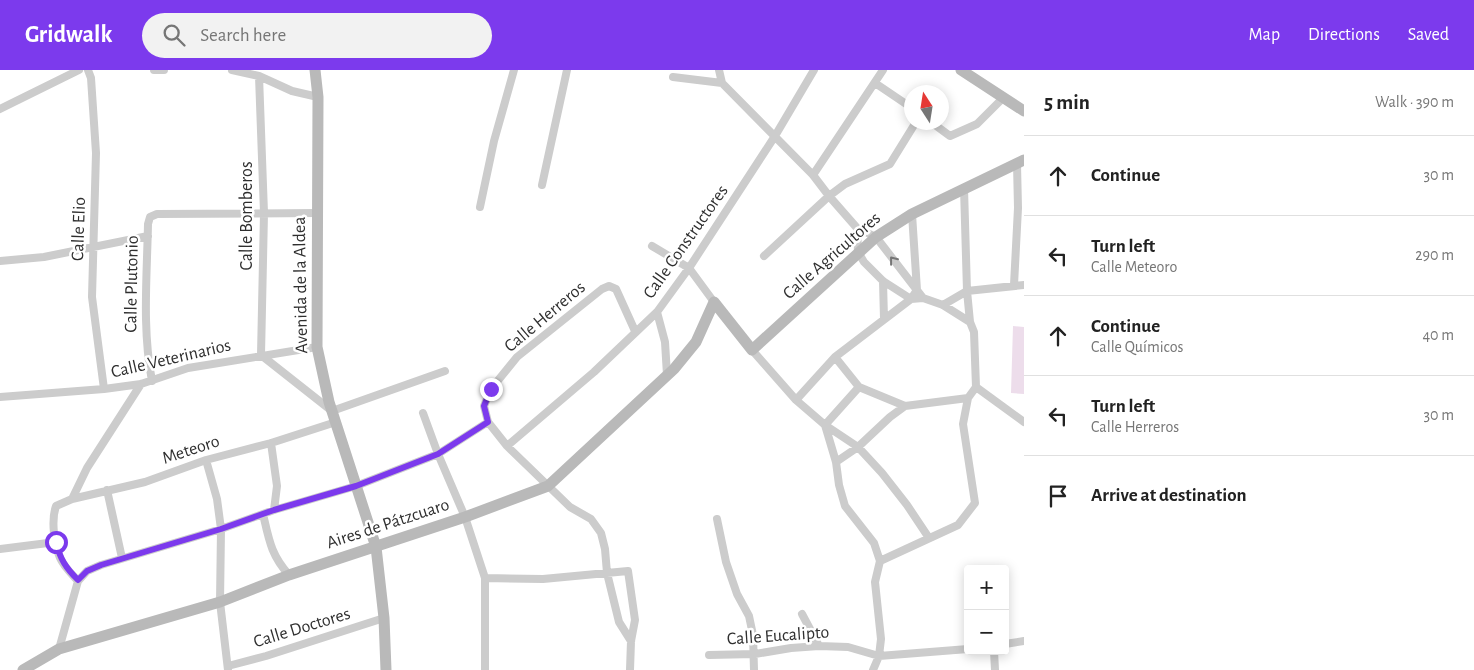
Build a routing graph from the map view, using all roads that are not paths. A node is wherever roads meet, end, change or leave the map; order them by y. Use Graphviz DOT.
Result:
graph roads {
  1 [pos="79,70"];
  2 [pos="88,70"];
  3 [pos="154,70"];
  4 [pos="164,70"];
  5 [pos="232,70"];
  6 [pos="315,70"];
  7 [pos="514,70"];
  8 [pos="567,70"];
  9 [pos="719,70"];
  10 [pos="814,70"];
  11 [pos="883,70"];
  12 [pos="961,70"];
  13 [pos="259,76"];
  14 [pos="673,77"];
  15 [pos="722,83"];
  16 [pos="875,83"];
  17 [pos="318,97"];
  18 [pos="1003,98"];
  19 [pos="904,103"];
  20 [pos="0,109"];
  21 [pos="1024,111"];
  22 [pos="911,130"];
  23 [pos="942,130"];
  24 [pos="775,136"];
  25 [pos="1021,162"];
  26 [pos="813,175"];
  27 [pos="542,185"];
  28 [pos="964,188"];
  29 [pos="829,196"];
  30 [pos="480,206"];
  31 [pos="264,213"];
  32 [pos="317,213"];
  33 [pos="912,214"];
  34 [pos="857,228"];
  35 [pos="148,236"];
  36 [pos="876,237"];
  37 [pos="93,246"];
  38 [pos="652,246"];
  39 [pos="858,252"];
  40 [pos="764,256"];
  41 [pos="0,261"];
  42 [pos="689,268"];
  43 [pos="883,281"];
  44 [pos="1014,285"];
  45 [pos="1024,285"];
  46 [pos="917,290"];
  47 [pos="967,292"];
  48 [pos="923,298"];
  49 [pos="911,299"];
  50 [pos="714,302"];
  51 [pos="943,305"];
  52 [pos="657,312"];
  53 [pos="884,319"];
  54 [pos="970,322"];
  55 [pos="635,331"];
  56 [pos="317,347"];
  57 [pos="752,350"];
  58 [pos="261,355"];
  59 [pos="834,357"];
  60 [pos="445,371"];
  61 [pos="667,375"];
  62 [pos="152,381"];
  63 [pos="141,384"];
  64 [pos="859,387"];
  65 [pos="976,388"];
  66 [pos="104,389"];
  67 [pos="0,396"];
  68 [pos="968,398"];
  69 [pos="796,400"];
  70 [pos="906,406"];
  71 [pos="332,410"];
  72 [pos="423,412"];
  73 [pos="336,422"];
  74 [pos="488,422"];
  75 [pos="1024,422"];
  76 [pos="825,425"];
  77 [pos="272,444"];
  78 [pos="507,446"];
  79 [pos="858,447"];
  80 [pos="438,454"];
  81 [pos="206,460"];
  82 [pos="836,462"];
  83 [pos="356,486"];
  84 [pos="548,486"];
  85 [pos="107,490"];
  86 [pos="72,498"];
  87 [pos="274,510"];
  88 [pos="263,514"];
  89 [pos="465,517"];
  90 [pos="717,518"];
  91 [pos="221,529"];
  92 [pos="929,538"];
  93 [pos="56,542"];
  94 [pos="376,547"];
  95 [pos="0,549"];
  96 [pos="122,558"];
  97 [pos="880,561"];
  98 [pos="607,573"];
  99 [pos="289,575"];
  100 [pos="485,578"];
  101 [pos="78,580"];
  102 [pos="220,602"];
  103 [pos="802,614"];
  104 [pos="384,618"];
  105 [pos="631,641"];
  106 [pos="1024,641"];
  107 [pos="1009,643"];
  108 [pos="819,646"];
  109 [pos="59,649"];
  110 [pos="964,649"];
  111 [pos="755,654"];
  112 [pos="709,655"];
  113 [pos="994,655"];
  114 [pos="879,656"];
  115 [pos="228,668"];
  116 [pos="24,670"];
  117 [pos="386,670"];
  118 [pos="485,670"];
  119 [pos="630,670"];
  120 [pos="754,670"];
  121 [pos="873,670"];
  122 [pos="995,670"];
  1 -- 20 [label="street"];
  2 -- 37 [label="street, Calle Elio"];
  3 -- 4 [label="street"];
  5 -- 13 [label="street"];
  6 -- 17 [label="street, Avenida de la Aldea"];
  7 -- 30 [label="street"];
  8 -- 27 [label="street"];
  9 -- 15 [label="street"];
  10 -- 24 [label="street, Calle Constructores"];
  11 -- 16 [label="street"];
  12 -- 18 [label="street"];
  13 -- 17 [label="street"];
  13 -- 31 [label="street, Calle Bomberos"];
  14 -- 15 [label="street"];
  15 -- 24 [label="street"];
  16 -- 19 [label="street"];
  16 -- 26 [label="street"];
  17 -- 32 [label="street, Avenida de la Aldea"];
  18 -- 21 [label="street"];
  18 -- 23 [label="street"];
  22 -- 29 [label="street"];
  24 -- 26 [label="street"];
  24 -- 42 [label="street, Calle Constructores"];
  25 -- 28 [label="street, Calle Agricultores"];
  25 -- 44 [label="street"];
  26 -- 29 [label="street"];
  28 -- 33 [label="street, Calle Agricultores"];
  28 -- 47 [label="street"];
  29 -- 34 [label="street"];
  29 -- 40 [label="street"];
  31 -- 32 [label="street"];
  31 -- 35 [label="street, Calle Plutonio"];
  31 -- 58 [label="street, Calle Bomberos"];
  32 -- 56 [label="street, Avenida de la Aldea"];
  33 -- 36 [label="street, Calle Agricultores"];
  33 -- 46 [label="street"];
  34 -- 36 [label="street"];
  34 -- 39 [label="street"];
  35 -- 37 [label="street"];
  35 -- 62 [label="street, Calle Plutonio"];
  36 -- 39 [label="street, Calle Agricultores"];
  46 -- 36 [label="street, one-way"];
  37 -- 41 [label="street"];
  37 -- 66 [label="street, Calle Elio"];
  38 -- 42 [label="street"];
  39 -- 43 [label="street"];
  39 -- 57 [label="street, Calle Agricultores"];
  42 -- 50 [label="street"];
  42 -- 52 [label="street, Calle Constructores"];
  43 -- 49 [label="street"];
  43 -- 53 [label="street"];
  44 -- 45 [label="street"];
  44 -- 47 [label="street"];
  46 -- 48 [label="street"];
  46 -- 49 [label="street"];
  47 -- 51 [label="street"];
  47 -- 54 [label="street"];
  48 -- 49 [label="street"];
  48 -- 51 [label="street"];
  49 -- 53 [label="street"];
  50 -- 57 [label="street"];
  50 -- 61 [label="street, Aires de Pátzcuaro"];
  51 -- 54 [label="street"];
  52 -- 55 [label="street, Calle Constructores"];
  52 -- 61 [label="street"];
  53 -- 59 [label="street"];
  54 -- 65 [label="street"];
  55 -- 74 [label="street, Calle Herreros"];
  55 -- 78 [label="street, Calle Constructores"];
  56 -- 58 [label="street, Calle Veterinarios"];
  56 -- 71 [label="street, Avenida de la Aldea"];
  57 -- 69 [label="street"];
  58 -- 62 [label="street, Calle Veterinarios"];
  58 -- 71 [label="street"];
  59 -- 64 [label="street"];
  59 -- 69 [label="street"];
  60 -- 71 [label="street"];
  61 -- 84 [label="street, Aires de Pátzcuaro"];
  62 -- 63 [label="street, Calle Veterinarios"];
  63 -- 66 [label="street, Calle Veterinarios"];
  63 -- 86 [label="street"];
  64 -- 70 [label="street"];
  64 -- 76 [label="street"];
  65 -- 68 [label="street"];
  65 -- 75 [label="street"];
  66 -- 67 [label="street, Calle Veterinarios"];
  68 -- 70 [label="street"];
  68 -- 92 [label="street"];
  69 -- 76 [label="street"];
  70 -- 79 [label="street"];
  71 -- 73 [label="street, Avenida de la Aldea"];
  72 -- 80 [label="street"];
  73 -- 77 [label="street, Meteoro"];
  73 -- 83 [label="street, Avenida de la Aldea"];
  74 -- 78 [label="street"];
  74 -- 80 [label="street"];
  76 -- 79 [label="street"];
  76 -- 82 [label="street"];
  77 -- 81 [label="street, Meteoro"];
  77 -- 87 [label="street"];
  78 -- 84 [label="street"];
  79 -- 82 [label="street"];
  79 -- 92 [label="street"];
  80 -- 83 [label="street"];
  80 -- 89 [label="street"];
  81 -- 85 [label="street, Meteoro"];
  81 -- 91 [label="street"];
  82 -- 97 [label="street"];
  83 -- 87 [label="street"];
  83 -- 94 [label="street, Avenida de la Aldea"];
  84 -- 89 [label="street, Aires de Pátzcuaro"];
  84 -- 98 [label="street"];
  85 -- 86 [label="street, Meteoro"];
  85 -- 96 [label="street"];
  86 -- 93 [label="street, Meteoro"];
  87 -- 88 [label="street"];
  88 -- 91 [label="street"];
  88 -- 99 [label="street"];
  89 -- 94 [label="street, Aires de Pátzcuaro"];
  89 -- 100 [label="street"];
  90 -- 111 [label="street"];
  91 -- 96 [label="street"];
  91 -- 102 [label="street"];
  92 -- 97 [label="street"];
  93 -- 95 [label="street"];
  93 -- 101 [label="street"];
  94 -- 99 [label="street, Aires de Pátzcuaro"];
  94 -- 104 [label="street, Avenida de la Aldea"];
  96 -- 101 [label="street"];
  97 -- 114 [label="street"];
  98 -- 100 [label="street"];
  98 -- 105 [label="street"];
  98 -- 105 [label="street"];
  99 -- 102 [label="street, Aires de Pátzcuaro"];
  100 -- 118 [label="street"];
  101 -- 109 [label="street"];
  102 -- 109 [label="street, Aires de Pátzcuaro"];
  102 -- 115 [label="street"];
  103 -- 108 [label="street"];
  104 -- 115 [label="street, Calle Doctores"];
  104 -- 117 [label="street, Avenida de la Aldea"];
  105 -- 119 [label="street"];
  106 -- 107 [label="street"];
  108 -- 111 [label="street, Calle Eucalipto"];
  108 -- 114 [label="street, Calle Eucalipto"];
  109 -- 116 [label="street, Aires de Pátzcuaro"];
  110 -- 114 [label="street, Calle Eucalipto"];
  111 -- 112 [label="street, Calle Eucalipto"];
  111 -- 120 [label="street"];
  113 -- 122 [label="street"];
  114 -- 121 [label="street"];
}
